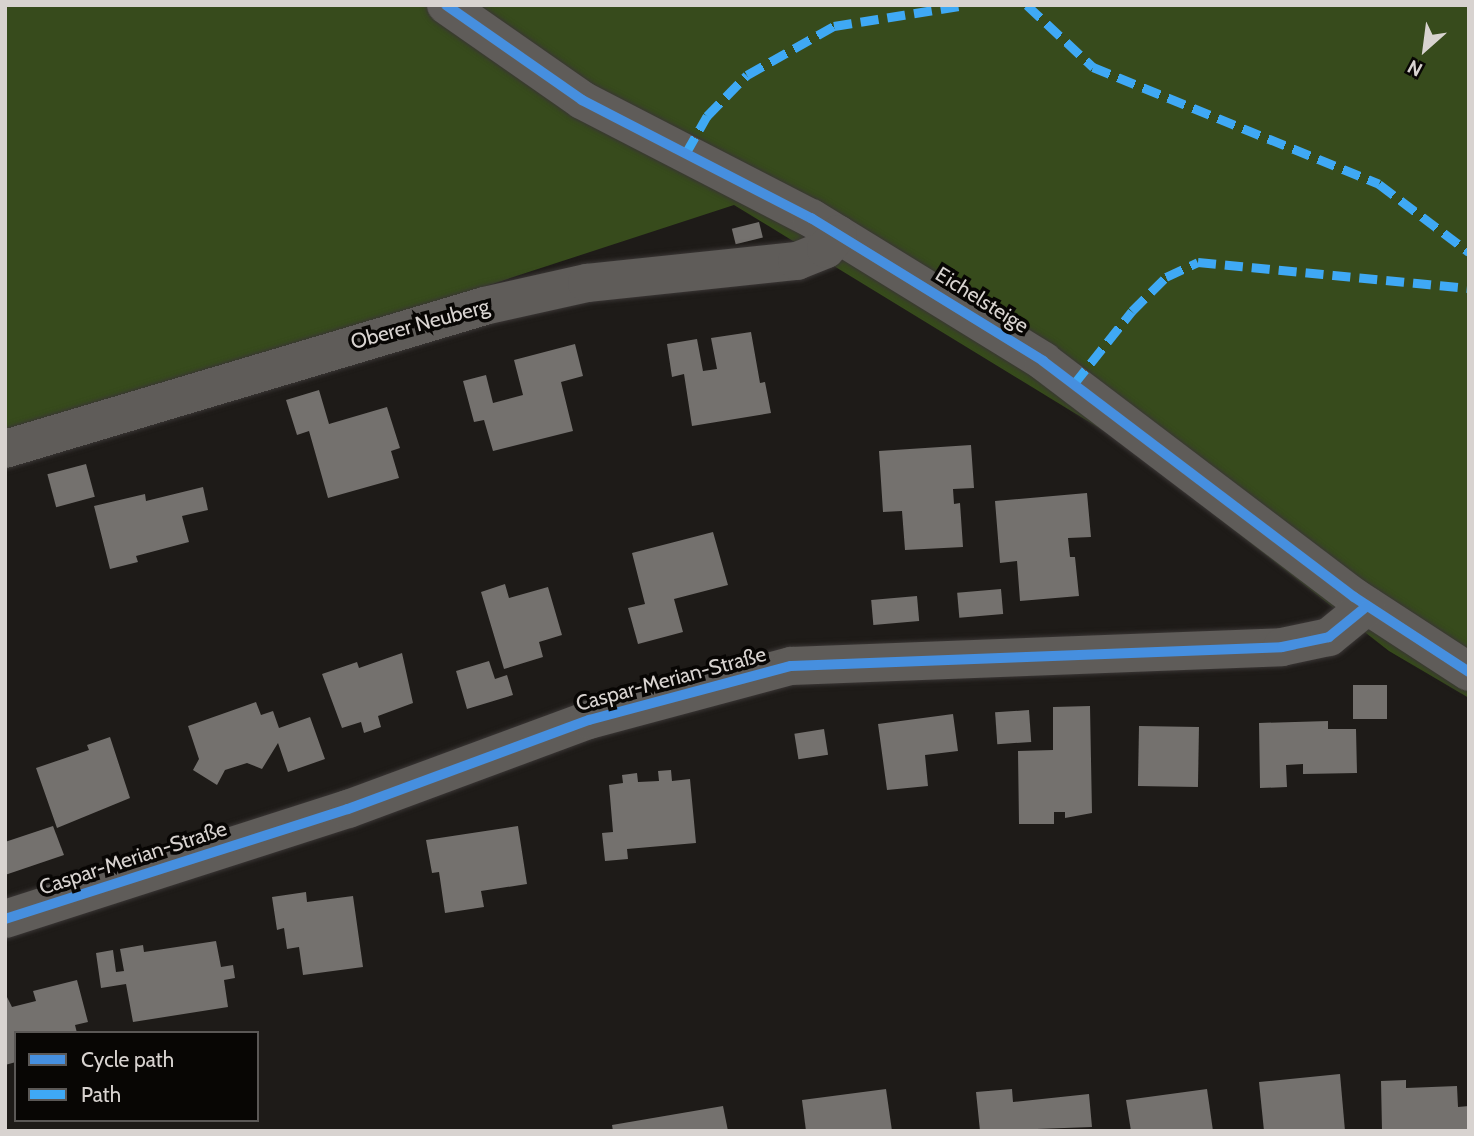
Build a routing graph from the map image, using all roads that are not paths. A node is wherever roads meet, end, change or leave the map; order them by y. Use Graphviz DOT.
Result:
graph roads {
  1 [pos="446,5"];
  2 [pos="838,234"];
  3 [pos="5,449"];
  4 [pos="1367,606"];
  5 [pos="1469,672"];
  6 [pos="5,919"];
  1 -- 2 [label="street, Eichelsteige"];
  2 -- 3 [label="street, Oberer Neuberg"];
  2 -- 4 [label="street, Eichelsteige"];
  4 -- 5 [label="street, Eichelsteige"];
  4 -- 6 [label="street, Caspar-Merian-Straße"];
}
